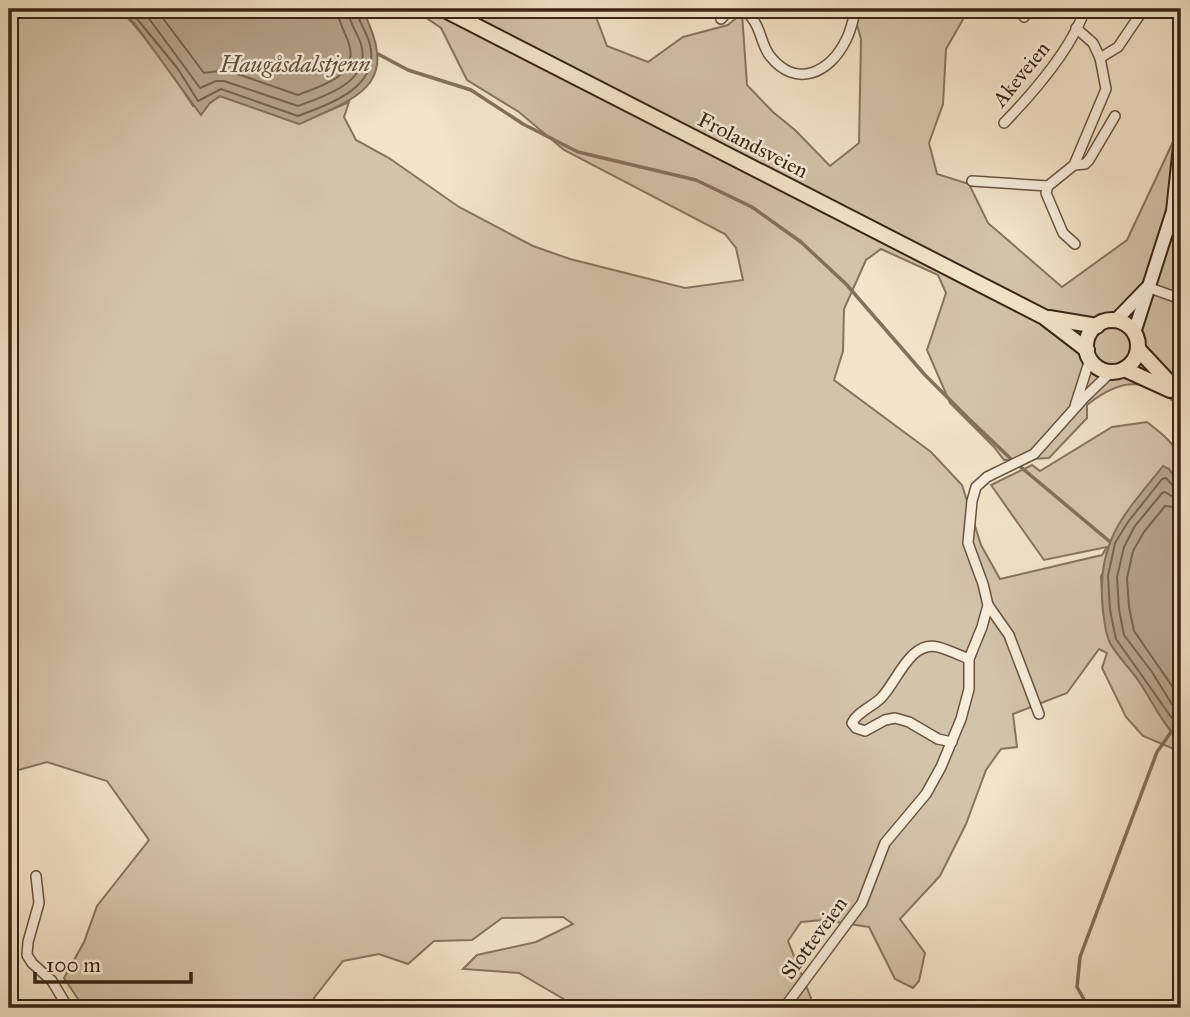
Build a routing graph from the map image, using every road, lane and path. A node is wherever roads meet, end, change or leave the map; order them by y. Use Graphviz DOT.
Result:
graph roads {
  1 [pos="443,9"];
  2 [pos="730,9"];
  3 [pos="743,9"];
  4 [pos="856,9"];
  5 [pos="1085,9"];
  6 [pos="1139,16"];
  7 [pos="721,19"];
  8 [pos="1076,28"];
  9 [pos="1101,58"];
  10 [pos="1115,116"];
  11 [pos="1004,123"];
  12 [pos="1181,137"];
  13 [pos="1074,165"];
  14 [pos="972,181"];
  15 [pos="1048,186"];
  16 [pos="1075,244"];
  17 [pos="1147,287"];
  18 [pos="1181,299"];
  19 [pos="1044,317"];
  20 [pos="1115,321"];
  21 [pos="1097,326"];
  22 [pos="1135,333"];
  23 [pos="1138,349"];
  24 [pos="1088,354"];
  25 [pos="1117,371"];
  26 [pos="1181,395"];
  27 [pos="1073,411"];
  28 [pos="988,606"];
  29 [pos="969,659"];
  30 [pos="1039,714"];
  31 [pos="952,742"];
  32 [pos="36,876"];
  33 [pos="68,1008"];
  34 [pos="784,1008"];
  1 -- 19 [label="main road, Frolandsveien"];
  2 -- 7 [label="street"];
  3 -- 4 [label="street"];
  5 -- 8 [label="street, Akeveien"];
  6 -- 9 [label="street"];
  8 -- 9 [label="street"];
  8 -- 11 [label="street, Akeveien"];
  9 -- 13 [label="street"];
  10 -- 13 [label="street"];
  12 -- 17 [label="main road"];
  13 -- 15 [label="street"];
  14 -- 15 [label="street"];
  15 -- 16 [label="street"];
  17 -- 18 [label="street"];
  17 -- 20 [label="main road"];
  17 -- 22 [label="main road"];
  19 -- 21 [label="main road, Frolandsveien"];
  19 -- 24 [label="main road, Frolandsveien"];
  20 -- 21 [label="main road"];
  20 -- 22 [label="main road"];
  21 -- 24 [label="main road"];
  22 -- 23 [label="main road"];
  23 -- 25 [label="main road"];
  23 -- 26 [label="main road"];
  24 -- 25 [label="main road"];
  24 -- 27 [label="street"];
  25 -- 26 [label="main road"];
  25 -- 27 [label="street"];
  27 -- 28 [label="street"];
  28 -- 29 [label="street, Slotteveien"];
  28 -- 30 [label="street"];
  29 -- 31 [label="street, Slotteveien"];
  29 -- 31 [label="street"];
  31 -- 34 [label="street, Slotteveien"];
  32 -- 33 [label="street"];
}
